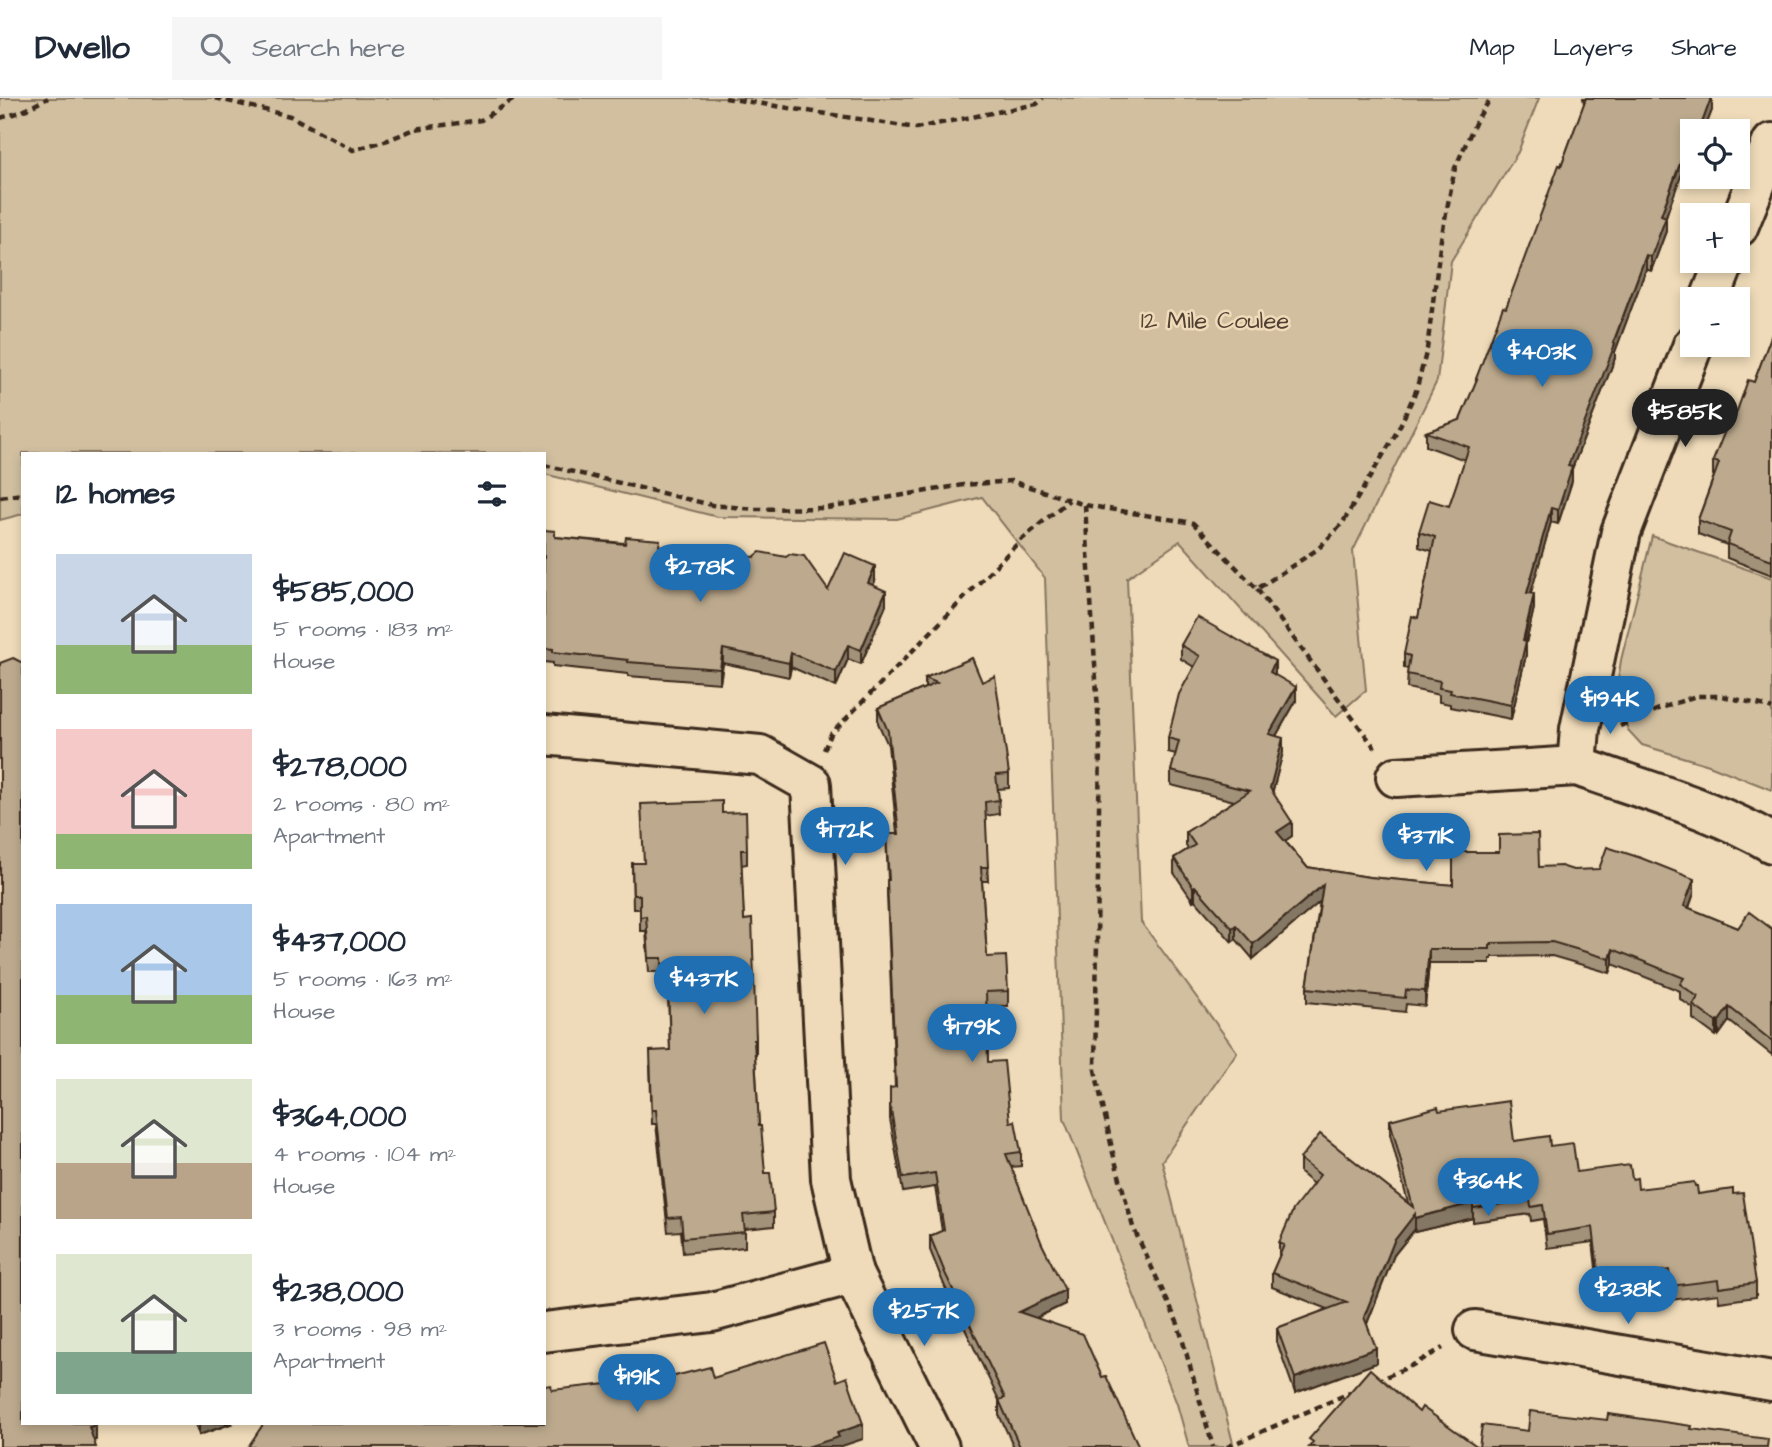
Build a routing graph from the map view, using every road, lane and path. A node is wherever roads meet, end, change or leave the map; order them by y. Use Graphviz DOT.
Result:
graph roads {
  1 [pos="48,98"];
  2 [pos="215,98"];
  3 [pos="516,98"];
  4 [pos="725,98"];
  5 [pos="1043,98"];
  6 [pos="1491,98"];
  7 [pos="0,118"];
  8 [pos="1772,143"];
  9 [pos="1747,203"];
  10 [pos="1688,357"];
  11 [pos="546,465"];
  12 [pos="21,494"];
  13 [pos="0,497"];
  14 [pos="1069,500"];
  15 [pos="1085,505"];
  16 [pos="1257,589"];
  17 [pos="1772,709"];
  18 [pos="546,735"];
  19 [pos="1579,748"];
  20 [pos="1395,777"];
  21 [pos="811,784"];
  22 [pos="1772,843"];
  23 [pos="853,1274"];
  24 [pos="1475,1330"];
  25 [pos="546,1332"];
  26 [pos="1772,1381"];
  27 [pos="1374,1382"];
  28 [pos="1362,1388"];
  29 [pos="939,1447"];
  30 [pos="1213,1447"];
  31 [pos="1227,1447"];
  1 -- 7 [label="path"];
  2 -- 3 [label="path"];
  4 -- 5 [label="path"];
  6 -- 16 [label="path"];
  8 -- 9 [label="street"];
  10 -- 19 [label="street"];
  11 -- 14 [label="path"];
  12 -- 13 [label="path"];
  14 -- 15 [label="path"];
  14 -- 21 [label="path"];
  15 -- 16 [label="path"];
  15 -- 30 [label="path"];
  16 -- 20 [label="path"];
  17 -- 19 [label="path"];
  18 -- 21 [label="street"];
  19 -- 20 [label="street"];
  19 -- 22 [label="street"];
  21 -- 23 [label="street"];
  23 -- 25 [label="street"];
  23 -- 29 [label="street"];
  24 -- 26 [label="street"];
  24 -- 27 [label="path"];
  28 -- 31 [label="path"];
}
